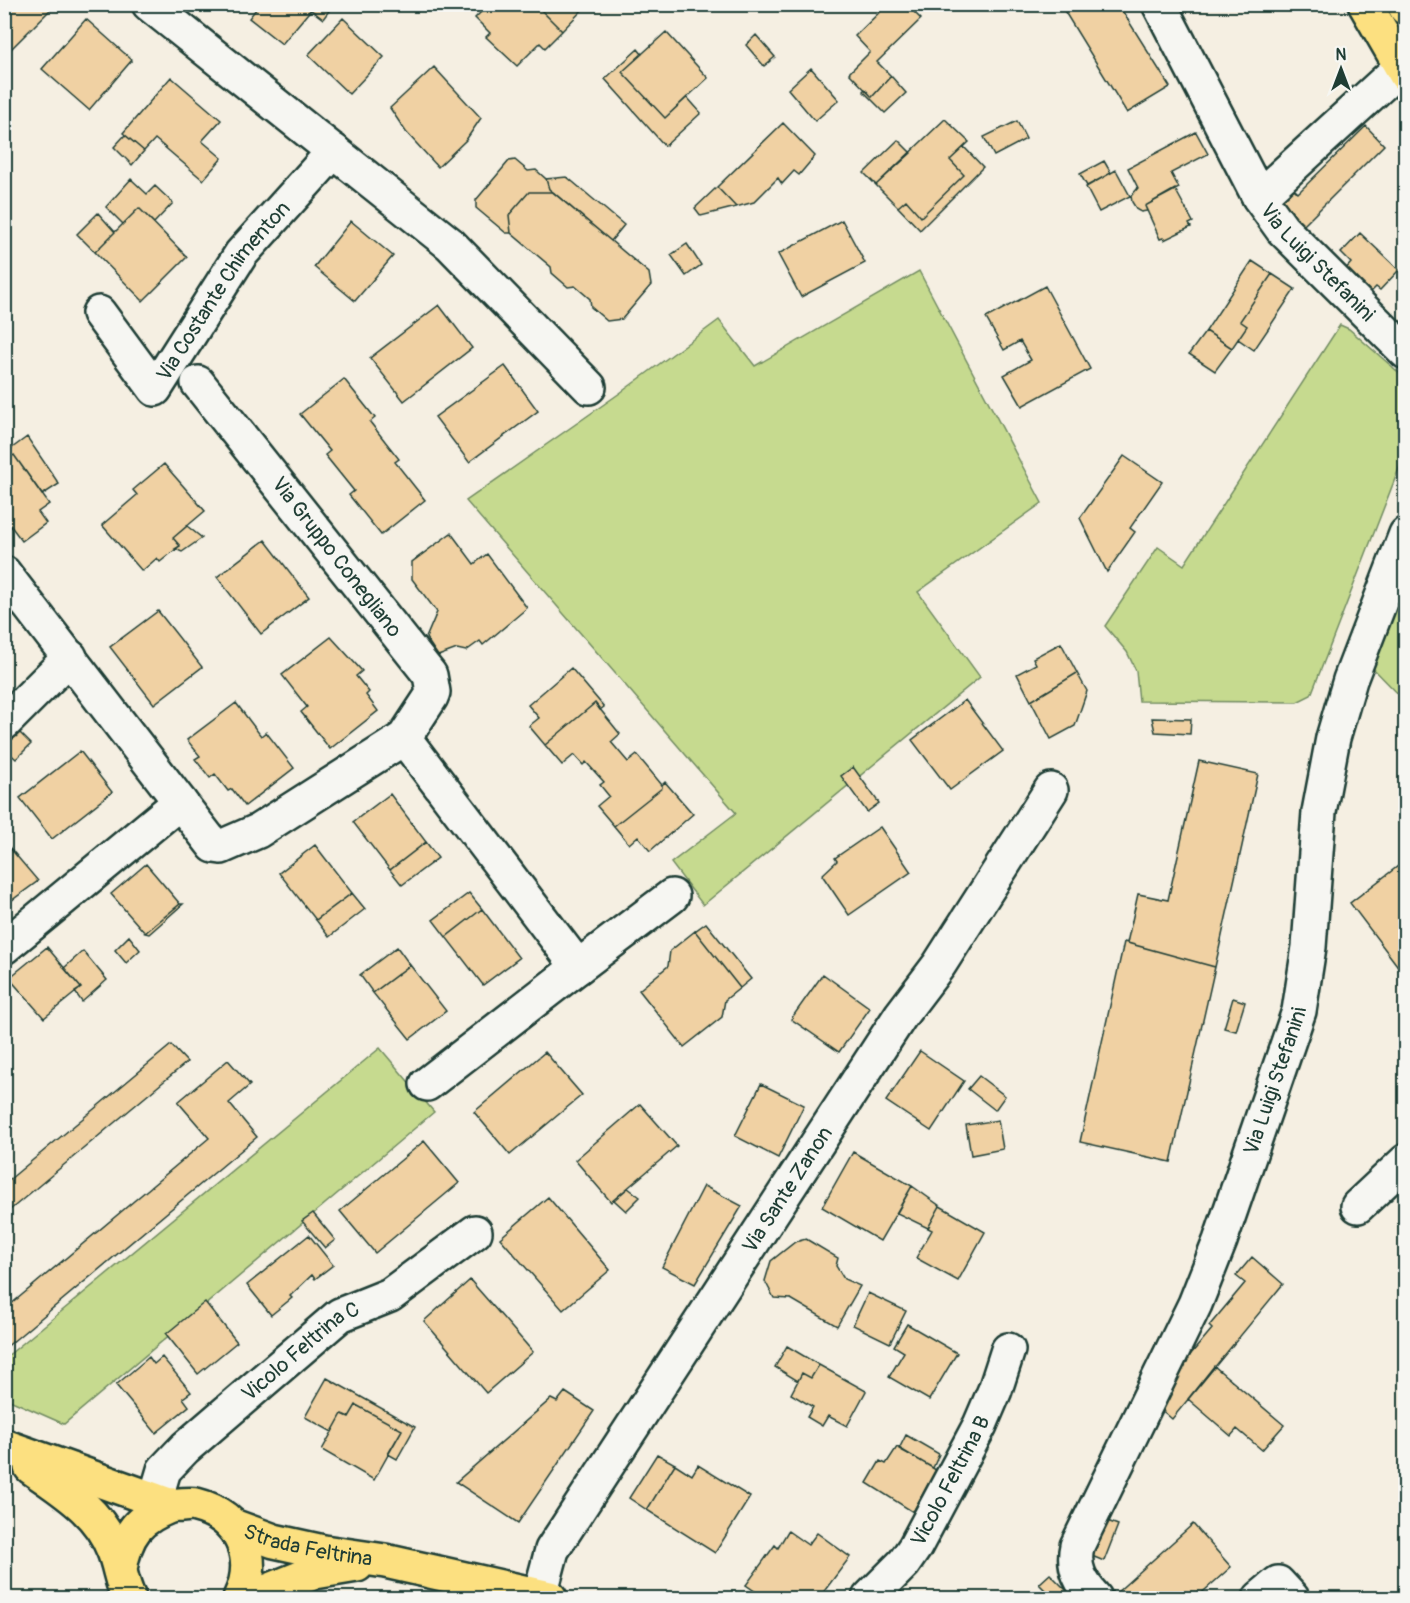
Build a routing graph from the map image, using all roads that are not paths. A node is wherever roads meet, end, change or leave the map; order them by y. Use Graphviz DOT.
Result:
graph roads {
  1 [pos="149,4"];
  2 [pos="1159,4"];
  3 [pos="1365,4"];
  4 [pos="1403,71"];
  5 [pos="334,151"];
  6 [pos="1259,197"];
  7 [pos="99,312"];
  8 [pos="1406,352"];
  9 [pos="198,383"];
  10 [pos="589,387"];
  11 [pos="1406,534"];
  12 [pos="4,573"];
  13 [pos="70,657"];
  14 [pos="4,723"];
  15 [pos="404,738"];
  16 [pos="1051,790"];
  17 [pos="180,802"];
  18 [pos="672,896"];
  19 [pos="4,947"];
  20 [pos="579,967"];
  21 [pos="427,1084"];
  22 [pos="1406,1161"];
  23 [pos="1358,1206"];
  24 [pos="475,1232"];
  25 [pos="1008,1350"];
  26 [pos="4,1448"];
  27 [pos="164,1503"];
  28 [pos="233,1526"];
  29 [pos="385,1561"];
  30 [pos="125,1584"];
  31 [pos="545,1597"];
  32 [pos="240,1599"];
  33 [pos="251,1599"];
  34 [pos="869,1599"];
  35 [pos="1095,1599"];
  36 [pos="1260,1599"];
  37 [pos="1292,1599"];
  1 -- 5 [label="street"];
  2 -- 6 [label="street, Via Luigi Stefanini"];
  3 -- 4 [label="main road"];
  4 -- 6 [label="street"];
  5 -- 7 [label="street, Via Costante Chimenton"];
  5 -- 10 [label="street"];
  6 -- 8 [label="street, Via Luigi Stefanini"];
  9 -- 15 [label="street, Via Gruppo Conegliano"];
  11 -- 35 [label="street, Via Luigi Stefanini"];
  12 -- 13 [label="street, Via Gruppo Conegliano"];
  13 -- 14 [label="street"];
  13 -- 17 [label="street, Via Gruppo Conegliano"];
  15 -- 17 [label="street, Via Gruppo Conegliano"];
  15 -- 20 [label="street"];
  16 -- 31 [label="street, Via Sante Zanon"];
  17 -- 19 [label="street"];
  18 -- 20 [label="street"];
  20 -- 21 [label="street"];
  22 -- 23 [label="street"];
  24 -- 27 [label="street, Vicolo Feltrina C"];
  25 -- 34 [label="street, Vicolo Feltrina B"];
  26 -- 27 [label="main road, Strada Feltrina"];
  26 -- 30 [label="main road, Strada Feltrina"];
  27 -- 28 [label="main road, Strada Feltrina"];
  27 -- 30 [label="main road, Strada Feltrina"];
  28 -- 29 [label="main road, Strada Feltrina"];
  28 -- 32 [label="main road, Strada Feltrina"];
  29 -- 31 [label="main road, Strada Feltrina"];
  29 -- 33 [label="main road, Strada Feltrina"];
  36 -- 37 [label="street"];
}
